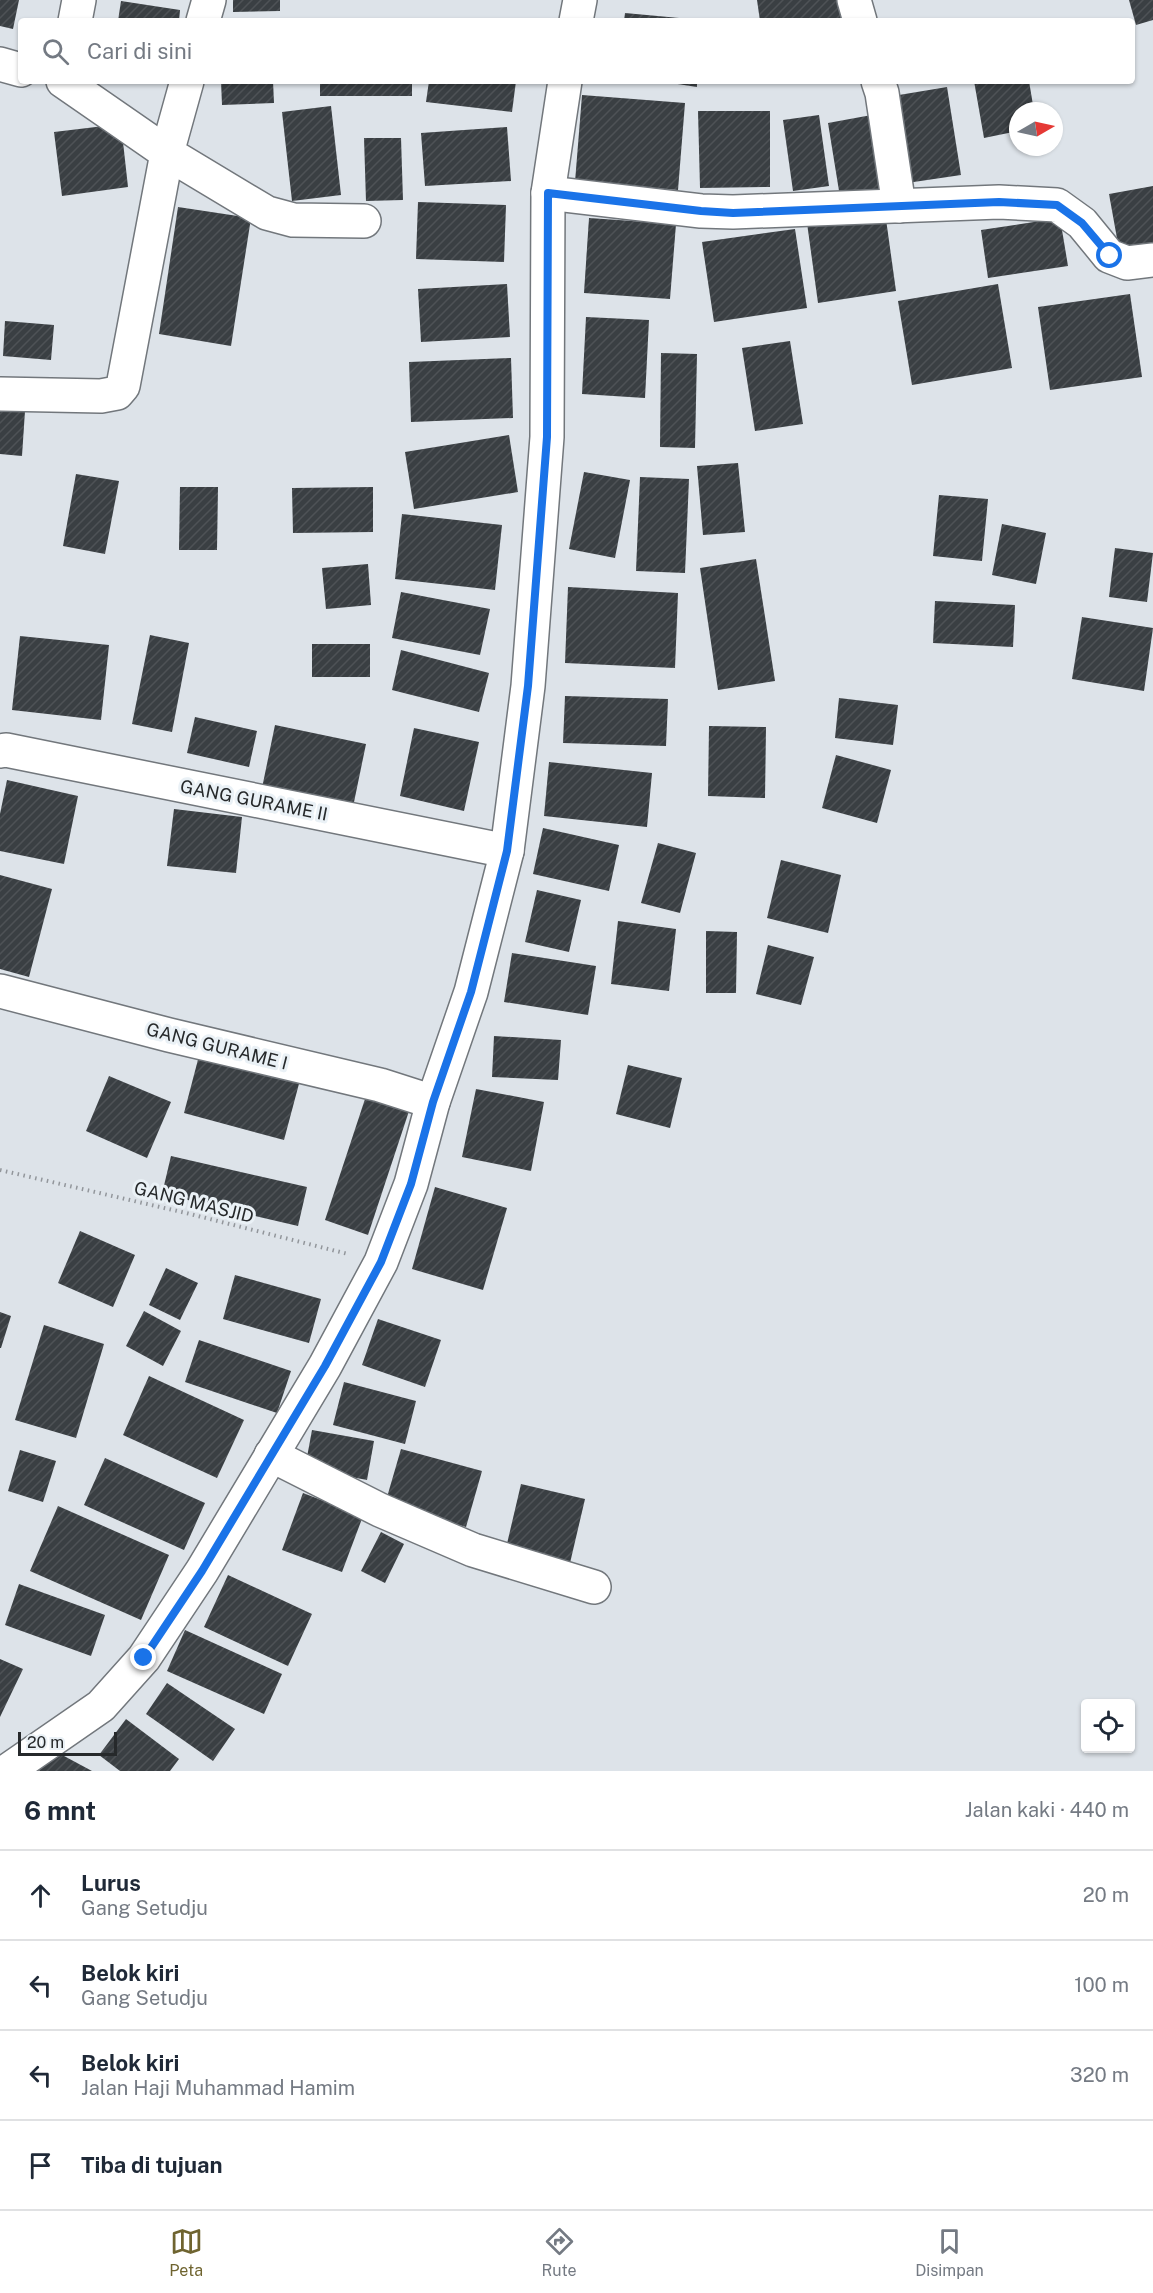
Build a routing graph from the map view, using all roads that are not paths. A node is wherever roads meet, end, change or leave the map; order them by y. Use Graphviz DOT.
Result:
graph roads {
  1 [pos="80,0"];
  2 [pos="209,0"];
  3 [pos="580,0"];
  4 [pos="854,0"];
  5 [pos="76,18"];
  6 [pos="204,18"];
  7 [pos="577,18"];
  8 [pos="859,18"];
  9 [pos="0,64"];
  10 [pos="18,69"];
  11 [pos="67,84"];
  12 [pos="186,84"];
  13 [pos="566,84"];
  14 [pos="879,84"];
  15 [pos="167,153"];
  16 [pos="548,193"];
  17 [pos="899,206"];
  18 [pos="364,221"];
  19 [pos="1153,260"];
  20 [pos="0,394"];
  21 [pos="0,751"];
  22 [pos="507,851"];
  23 [pos="0,991"];
  24 [pos="433,1102"];
  25 [pos="271,1455"];
  26 [pos="594,1587"];
  27 [pos="7,1771"];
  1 -- 5 [label="street"];
  2 -- 6 [label="street"];
  3 -- 7 [label="street"];
  4 -- 8 [label="street"];
  9 -- 10 [label="street"];
  11 -- 15 [label="street"];
  12 -- 15 [label="street"];
  13 -- 16 [label="street"];
  14 -- 17 [label="street"];
  15 -- 18 [label="street"];
  15 -- 20 [label="street"];
  16 -- 17 [label="street"];
  16 -- 22 [label="street"];
  17 -- 19 [label="street"];
  21 -- 22 [label="street, GANG GURAME II"];
  22 -- 24 [label="street"];
  23 -- 24 [label="street, GANG GURAME I"];
  24 -- 25 [label="street"];
  25 -- 26 [label="street"];
  25 -- 27 [label="street"];
}
